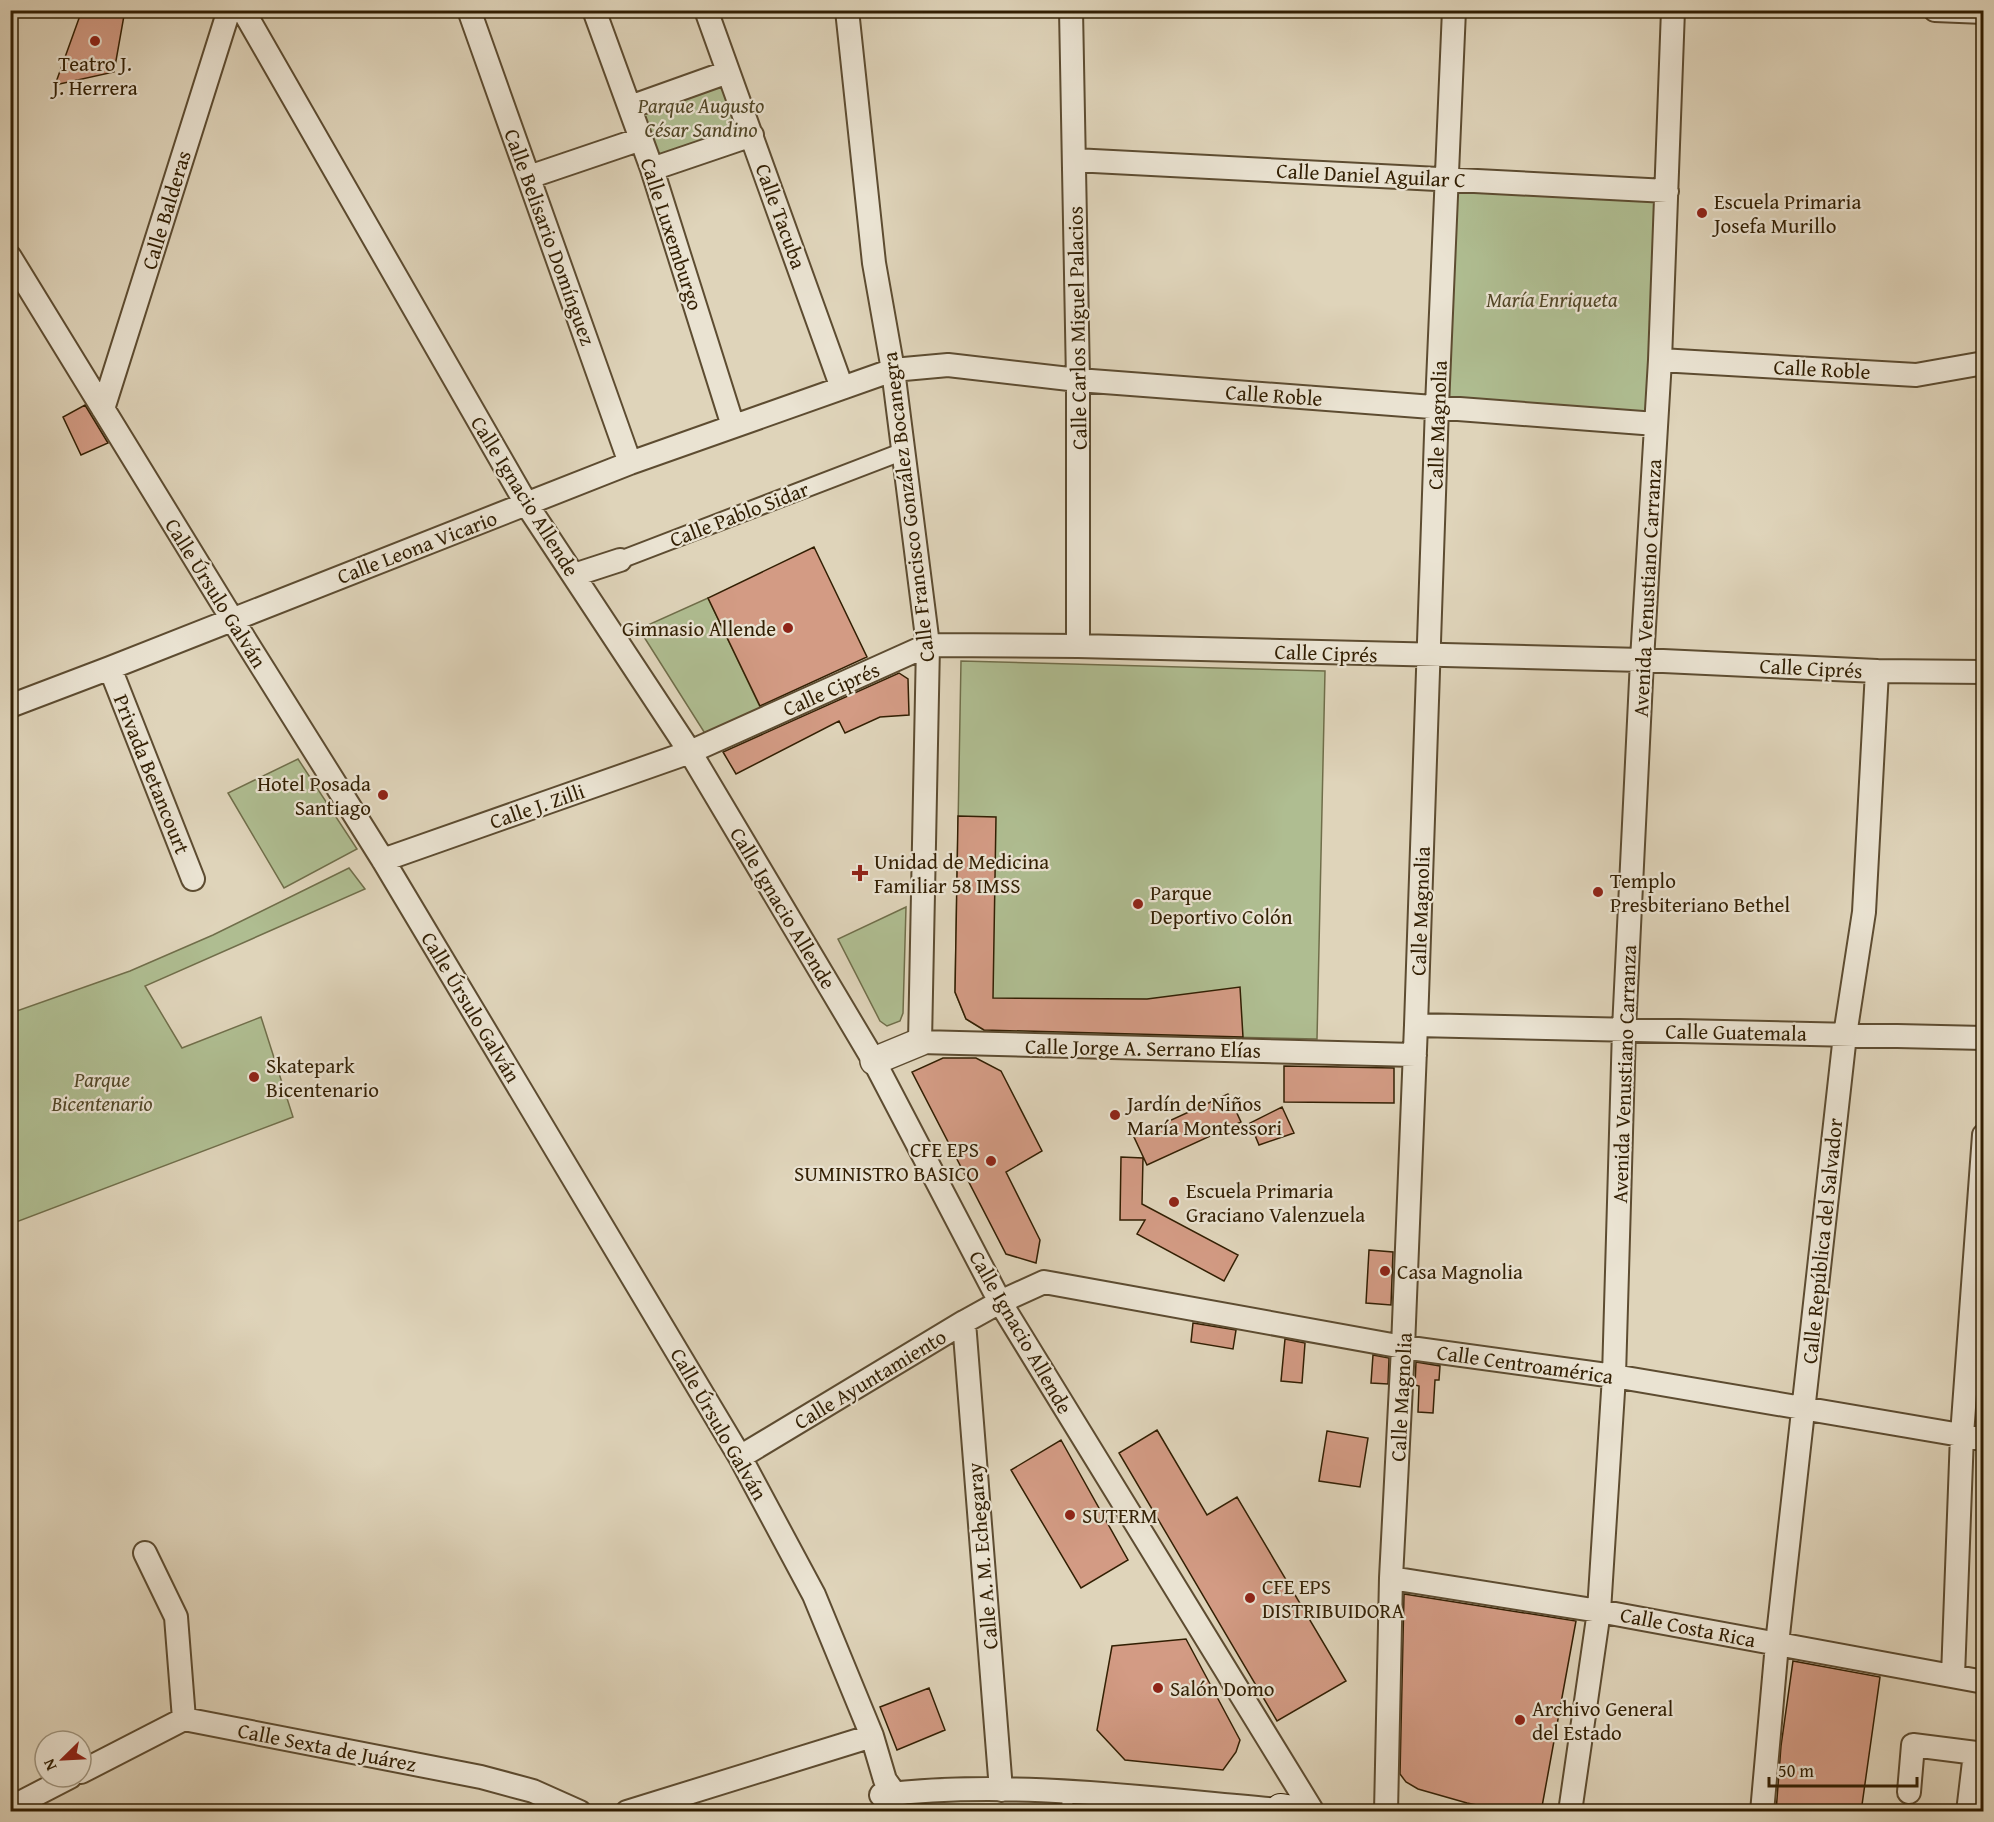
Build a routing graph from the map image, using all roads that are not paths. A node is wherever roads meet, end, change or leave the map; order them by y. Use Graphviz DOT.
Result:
graph roads {
  1 [pos="229,10"];
  2 [pos="243,10"];
  3 [pos="469,10"];
  4 [pos="594,10"];
  5 [pos="706,10"];
  6 [pos="847,10"];
  7 [pos="1071,10"];
  8 [pos="1454,10"];
  9 [pos="1673,10"];
  10 [pos="1935,10"];
  11 [pos="1983,12"];
  12 [pos="728,72"];
  13 [pos="630,107"];
  14 [pos="752,135"];
  15 [pos="641,139"];
  16 [pos="1074,160"];
  17 [pos="652,169"];
  18 [pos="529,177"];
  19 [pos="1447,179"];
  20 [pos="1667,191"];
  21 [pos="10,257"];
  22 [pos="1660,360"];
  23 [pos="1983,363"];
  24 [pos="893,370"];
  25 [pos="1078,380"];
  26 [pos="842,388"];
  27 [pos="1437,406"];
  28 [pos="103,409"];
  29 [pos="1656,424"];
  30 [pos="733,426"];
  31 [pos="904,451"];
  32 [pos="630,463"];
  33 [pos="527,505"];
  34 [pos="620,560"];
  35 [pos="574,576"];
  36 [pos="232,619"];
  37 [pos="928,645"];
  38 [pos="1078,646"];
  39 [pos="1429,656"];
  40 [pos="1642,660"];
  41 [pos="110,669"];
  42 [pos="1878,671"];
  43 [pos="1983,672"];
  44 [pos="10,706"];
  45 [pos="690,752"];
  46 [pos="383,860"];
  47 [pos="193,879"];
  48 [pos="1416,1025"];
  49 [pos="1624,1029"];
  50 [pos="1845,1035"];
  51 [pos="1983,1038"];
  52 [pos="920,1042"];
  53 [pos="1415,1055"];
  54 [pos="874,1061"];
  55 [pos="1983,1135"];
  56 [pos="1000,1302"];
  57 [pos="964,1322"];
  58 [pos="1403,1347"];
  59 [pos="1614,1376"];
  60 [pos="1803,1409"];
  61 [pos="1973,1437"];
  62 [pos="740,1457"];
  63 [pos="146,1553"];
  64 [pos="1391,1578"];
  65 [pos="1599,1611"];
  66 [pos="1778,1644"];
  67 [pos="1953,1676"];
  68 [pos="1983,1682"];
  69 [pos="184,1719"];
  70 [pos="872,1736"];
  71 [pos="1979,1754"];
  72 [pos="93,1766"];
  73 [pos="47,1789"];
  74 [pos="1001,1790"];
  75 [pos="1909,1792"];
  76 [pos="887,1798"];
  77 [pos="530,1801"];
  78 [pos="1067,1802"];
  79 [pos="10,1808"];
  80 [pos="1284,1811"];
  81 [pos="580,1812"];
  82 [pos="627,1812"];
  83 [pos="1313,1812"];
  84 [pos="1386,1812"];
  85 [pos="1570,1812"];
  86 [pos="1762,1812"];
  87 [pos="1968,1812"];
  1 -- 28 [label="street, Calle Balderas"];
  2 -- 33 [label="street, Calle Ignacio Allende"];
  3 -- 18 [label="street, Calle Belisario Domínguez"];
  4 -- 13 [label="street, Calle Luxemburgo"];
  5 -- 12 [label="street, Calle Tacuba"];
  6 -- 24 [label="street, Calle Francisco González Bocanegra"];
  7 -- 16 [label="street, Calle Carlos Miguel Palacios"];
  8 -- 19 [label="street, Calle Magnolia"];
  9 -- 20 [label="street, Avenida Venustiano Carranza"];
  10 -- 11 [label="street"];
  12 -- 13 [label="street"];
  12 -- 14 [label="street, Calle Tacuba"];
  13 -- 15 [label="street, Calle Luxemburgo"];
  14 -- 17 [label="street"];
  14 -- 26 [label="street, Calle Tacuba"];
  15 -- 17 [label="street, Calle Luxemburgo"];
  15 -- 18 [label="street"];
  16 -- 19 [label="street, Calle Daniel Aguilar C"];
  16 -- 25 [label="street, Calle Carlos Miguel Palacios"];
  17 -- 30 [label="street, Calle Luxemburgo"];
  18 -- 32 [label="street, Calle Belisario Domínguez"];
  19 -- 20 [label="street, Calle Daniel Aguilar C"];
  19 -- 27 [label="street, Calle Magnolia"];
  20 -- 22 [label="street, Avenida Venustiano Carranza"];
  21 -- 28 [label="street, Calle Úrsulo Galván"];
  22 -- 23 [label="street, Calle Roble"];
  22 -- 29 [label="street, Avenida Venustiano Carranza"];
  24 -- 25 [label="street, Calle Roble"];
  24 -- 26 [label="street, Calle Leona Vicario"];
  24 -- 31 [label="street, Calle Francisco González Bocanegra"];
  25 -- 27 [label="street, Calle Roble"];
  25 -- 38 [label="street, Calle Carlos Miguel Palacios"];
  26 -- 30 [label="street, Calle Leona Vicario"];
  27 -- 29 [label="street, Calle Roble"];
  27 -- 39 [label="street, Calle Magnolia"];
  28 -- 36 [label="street, Calle Úrsulo Galván"];
  29 -- 40 [label="street, Avenida Venustiano Carranza"];
  30 -- 32 [label="street, Calle Leona Vicario"];
  31 -- 34 [label="street, Calle Pablo Sidar"];
  31 -- 37 [label="street, Calle Francisco González Bocanegra"];
  32 -- 33 [label="street, Calle Leona Vicario"];
  33 -- 35 [label="street, Calle Ignacio Allende"];
  33 -- 36 [label="street, Calle Leona Vicario"];
  34 -- 35 [label="street, Calle Pablo Sidar"];
  35 -- 45 [label="street, Calle Ignacio Allende"];
  36 -- 41 [label="street, Calle Leona Vicario"];
  36 -- 46 [label="street, Calle Úrsulo Galván"];
  37 -- 38 [label="street, Calle Ciprés"];
  37 -- 45 [label="street, Calle Ciprés"];
  37 -- 52 [label="street, Calle Francisco González Bocanegra"];
  38 -- 39 [label="street, Calle Ciprés"];
  39 -- 40 [label="street, Calle Ciprés"];
  39 -- 48 [label="street, Calle Magnolia"];
  40 -- 42 [label="street, Calle Ciprés"];
  40 -- 49 [label="street, Avenida Venustiano Carranza"];
  41 -- 44 [label="street, Calle Leona Vicario"];
  41 -- 47 [label="street, Privada Betancourt"];
  42 -- 43 [label="street, Calle Ciprés"];
  42 -- 50 [label="street, Calle República del Salvador"];
  45 -- 46 [label="street, Calle J. Zilli"];
  45 -- 54 [label="street, Calle Ignacio Allende"];
  46 -- 62 [label="street, Calle Úrsulo Galván"];
  48 -- 49 [label="street, Calle Guatemala"];
  48 -- 53 [label="street, Calle Magnolia"];
  49 -- 50 [label="street, Calle Guatemala"];
  49 -- 59 [label="street, Avenida Venustiano Carranza"];
  50 -- 51 [label="street, Calle Guatemala"];
  50 -- 60 [label="street, Calle República del Salvador"];
  52 -- 53 [label="street, Calle Jorge A. Serrano Elías"];
  52 -- 54 [label="street, Calle Jorge A. Serrano Elías"];
  53 -- 58 [label="street, Calle Magnolia"];
  54 -- 56 [label="street, Calle Ignacio Allende"];
  55 -- 61 [label="street"];
  56 -- 57 [label="street, Calle Ayuntamiento"];
  56 -- 58 [label="street, Calle Centroamérica"];
  56 -- 83 [label="street, Calle Ignacio Allende"];
  57 -- 62 [label="street, Calle Ayuntamiento"];
  57 -- 74 [label="street, Calle A. M. Echegaray"];
  58 -- 59 [label="street, Calle Centroamérica"];
  58 -- 64 [label="street, Calle Magnolia"];
  59 -- 60 [label="street, Calle Centroamérica"];
  59 -- 65 [label="street, Avenida Venustiano Carranza"];
  60 -- 61 [label="street, Calle Centroamérica"];
  60 -- 66 [label="street, Calle República del Salvador"];
  61 -- 67 [label="street"];
  62 -- 70 [label="street, Calle Úrsulo Galván"];
  63 -- 69 [label="street"];
  64 -- 65 [label="street, Calle Costa Rica"];
  64 -- 84 [label="street, Calle Magnolia"];
  65 -- 66 [label="street, Calle Costa Rica"];
  65 -- 85 [label="street, Avenida Venustiano Carranza"];
  66 -- 67 [label="street, Calle Costa Rica"];
  66 -- 86 [label="street, Calle República del Salvador"];
  67 -- 68 [label="street, Calle Costa Rica"];
  69 -- 72 [label="street"];
  69 -- 77 [label="street, Calle Sexta de Juárez"];
  70 -- 76 [label="street, Calle Úrsulo Galván"];
  70 -- 82 [label="street"];
  71 -- 75 [label="street"];
  71 -- 87 [label="street"];
  73 -- 79 [label="street"];
  74 -- 76 [label="street"];
  74 -- 78 [label="street"];
  77 -- 81 [label="street, Calle Sexta de Juárez"];
  78 -- 80 [label="street"];
}
